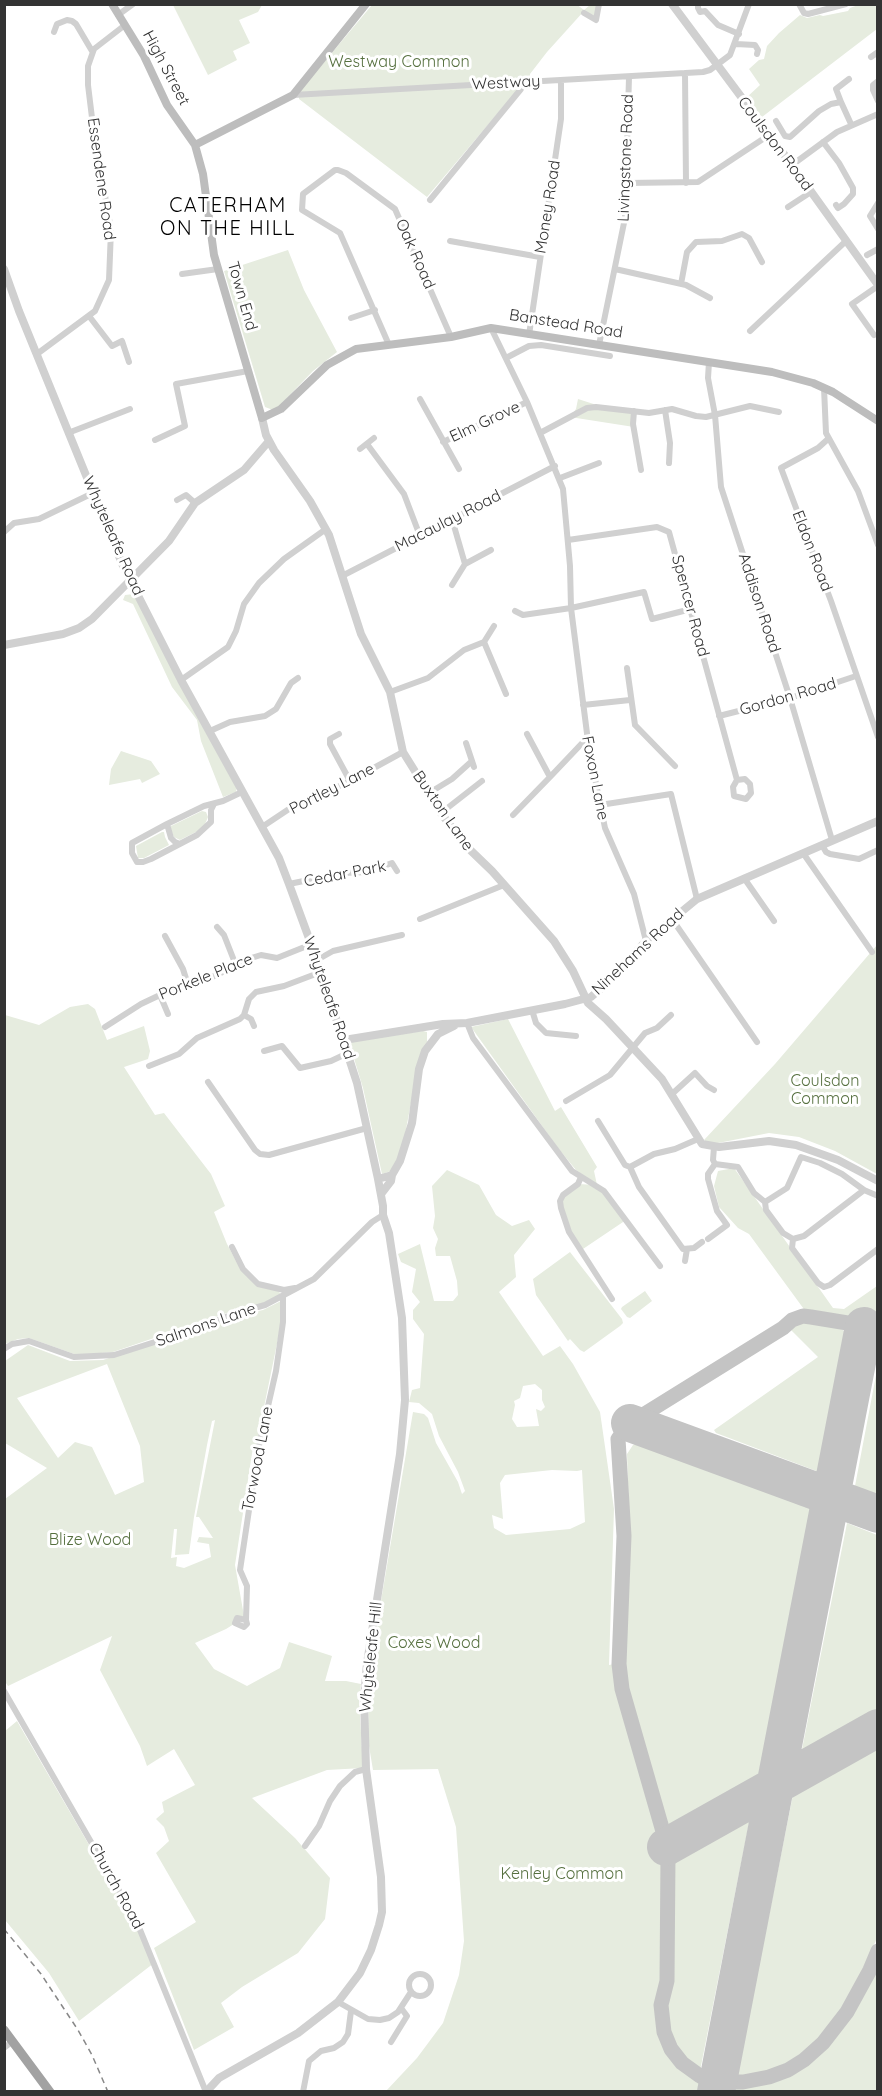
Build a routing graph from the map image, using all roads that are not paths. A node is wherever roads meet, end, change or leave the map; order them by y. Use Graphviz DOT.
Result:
graph roads {
  1 [pos="112,4"];
  2 [pos="134,4"];
  3 [pos="366,4"];
  4 [pos="599,4"];
  5 [pos="672,4"];
  6 [pos="698,4"];
  7 [pos="749,4"];
  8 [pos="799,4"];
  9 [pos="846,4"];
  10 [pos="706,8"];
  11 [pos="584,13"];
  12 [pos="118,15"];
  13 [pos="125,25"];
  14 [pos="54,32"];
  15 [pos="739,34"];
  16 [pos="736,44"];
  17 [pos="92,51"];
  18 [pos="878,52"];
  19 [pos="757,54"];
  20 [pos="871,57"];
  21 [pos="718,65"];
  22 [pos="685,73"];
  23 [pos="629,77"];
  24 [pos="849,79"];
  25 [pos="561,80"];
  26 [pos="878,81"];
  27 [pos="523,82"];
  28 [pos="293,95"];
  29 [pos="878,101"];
  30 [pos="841,102"];
  31 [pos="878,114"];
  32 [pos="776,121"];
  33 [pos="851,124"];
  34 [pos="769,135"];
  35 [pos="823,142"];
  36 [pos="195,145"];
  37 [pos="792,165"];
  38 [pos="627,183"];
  39 [pos="686,183"];
  40 [pos="811,192"];
  41 [pos="430,200"];
  42 [pos="878,203"];
  43 [pos="836,205"];
  44 [pos="788,207"];
  45 [pos="878,229"];
  46 [pos="450,241"];
  47 [pos="846,241"];
  48 [pos="878,249"];
  49 [pos="867,255"];
  50 [pos="540,257"];
  51 [pos="762,262"];
  52 [pos="218,268"];
  53 [pos="4,269"];
  54 [pos="615,270"];
  55 [pos="182,274"];
  56 [pos="681,284"];
  57 [pos="878,285"];
  58 [pos="710,298"];
  59 [pos="375,310"];
  60 [pos="89,316"];
  61 [pos="351,318"];
  62 [pos="491,328"];
  63 [pos="750,331"];
  64 [pos="529,334"];
  65 [pos="874,335"];
  66 [pos="451,337"];
  67 [pos="389,345"];
  68 [pos="599,345"];
  69 [pos="37,354"];
  70 [pos="610,356"];
  71 [pos="506,358"];
  72 [pos="709,362"];
  73 [pos="129,363"];
  74 [pos="248,371"];
  75 [pos="824,388"];
  76 [pos="420,399"];
  77 [pos="527,402"];
  78 [pos="130,409"];
  79 [pos="665,410"];
  80 [pos="634,411"];
  81 [pos="778,412"];
  82 [pos="716,415"];
  83 [pos="262,418"];
  84 [pos="878,421"];
  85 [pos="68,433"];
  86 [pos="540,433"];
  87 [pos="374,438"];
  88 [pos="828,439"];
  89 [pos="155,440"];
  90 [pos="269,441"];
  91 [pos="443,442"];
  92 [pos="367,444"];
  93 [pos="360,449"];
  94 [pos="599,463"];
  95 [pos="669,463"];
  96 [pos="555,466"];
  97 [pos="459,469"];
  98 [pos="641,470"];
  99 [pos="560,478"];
  100 [pos="93,493"];
  101 [pos="177,501"];
  102 [pos="195,503"];
  103 [pos="452,519"];
  104 [pos="326,529"];
  105 [pos="4,532"];
  106 [pos="420,536"];
  107 [pos="568,540"];
  108 [pos="878,545"];
  109 [pos="491,550"];
  110 [pos="465,564"];
  111 [pos="342,576"];
  112 [pos="132,580"];
  113 [pos="452,585"];
  114 [pos="571,608"];
  115 [pos="690,609"];
  116 [pos="515,611"];
  117 [pos="494,626"];
  118 [pos="484,642"];
  119 [pos="4,645"];
  120 [pos="627,668"];
  121 [pos="856,676"];
  122 [pos="298,678"];
  123 [pos="181,680"];
  124 [pos="390,692"];
  125 [pos="506,694"];
  126 [pos="790,698"];
  127 [pos="630,700"];
  128 [pos="583,705"];
  129 [pos="719,716"];
  130 [pos="210,732"];
  131 [pos="339,734"];
  132 [pos="527,734"];
  133 [pos="878,737"];
  134 [pos="587,738"];
  135 [pos="465,743"];
  136 [pos="403,752"];
  137 [pos="675,766"];
  138 [pos="550,777"];
  139 [pos="737,780"];
  140 [pos="350,781"];
  141 [pos="482,781"];
  142 [pos="242,792"];
  143 [pos="429,793"];
  144 [pos="214,804"];
  145 [pos="600,806"];
  146 [pos="441,813"];
  147 [pos="513,815"];
  148 [pos="878,821"];
  149 [pos="167,824"];
  150 [pos="262,827"];
  151 [pos="832,840"];
  152 [pos="181,844"];
  153 [pos="822,845"];
  154 [pos="878,850"];
  155 [pos="803,853"];
  156 [pos="397,871"];
  157 [pos="744,878"];
  158 [pos="289,884"];
  159 [pos="504,885"];
  160 [pos="697,898"];
  161 [pos="420,919"];
  162 [pos="672,919"];
  163 [pos="774,921"];
  164 [pos="218,927"];
  165 [pos="402,935"];
  166 [pos="165,936"];
  167 [pos="646,941"];
  168 [pos="312,944"];
  169 [pos="872,952"];
  170 [pos="317,960"];
  171 [pos="235,963"];
  172 [pos="321,972"];
  173 [pos="188,985"];
  174 [pos="160,995"];
  175 [pos="585,998"];
  176 [pos="532,1010"];
  177 [pos="168,1014"];
  178 [pos="671,1015"];
  179 [pos="244,1016"];
  180 [pos="463,1023"];
  181 [pos="254,1026"];
  182 [pos="105,1027"];
  183 [pos="426,1028"];
  184 [pos="576,1036"];
  185 [pos="344,1040"];
  186 [pos="432,1040"];
  187 [pos="757,1042"];
  188 [pos="632,1047"];
  189 [pos="264,1051"];
  190 [pos="348,1053"];
  191 [pos="149,1066"];
  192 [pos="208,1082"];
  193 [pos="714,1090"];
  194 [pos="672,1094"];
  195 [pos="566,1101"];
  196 [pos="598,1121"];
  197 [pos="367,1128"];
  198 [pos="698,1139"];
  199 [pos="714,1147"];
  200 [pos="715,1164"];
  201 [pos="630,1167"];
  202 [pos="392,1175"];
  203 [pos="581,1177"];
  204 [pos="378,1179"];
  205 [pos="878,1181"];
  206 [pos="864,1190"];
  207 [pos="381,1194"];
  208 [pos="878,1196"];
  209 [pos="765,1202"];
  210 [pos="383,1215"];
  211 [pos="793,1239"];
  212 [pos="232,1247"];
  213 [pos="687,1249"];
  214 [pos="878,1249"];
  215 [pos="684,1261"];
  216 [pos="660,1266"];
  217 [pos="298,1288"];
  218 [pos="283,1297"];
  219 [pos="612,1299"];
  220 [pos="4,1349"];
  221 [pos="246,1620"];
  222 [pos="4,1691"];
  223 [pos="366,1769"];
  224 [pos="305,1846"];
  225 [pos="411,1992"];
  226 [pos="338,2002"];
  227 [pos="401,2008"];
  228 [pos="351,2011"];
  229 [pos="4,2030"];
  230 [pos="13,2041"];
  231 [pos="392,2042"];
  232 [pos="4,2048"];
  233 [pos="50,2091"];
  234 [pos="206,2091"];
  235 [pos="303,2091"];
  1 -- 12 [label="main road, High Street"];
  2 -- 12 [label="street"];
  3 -- 28 [label="main road"];
  4 -- 11 [label="street"];
  5 -- 21 [label="street, Coulsdon Road"];
  6 -- 10 [label="street"];
  7 -- 15 [label="street"];
  8 -- 9 [label="street"];
  10 -- 15 [label="street"];
  12 -- 13 [label="main road, High Street"];
  13 -- 17 [label="street"];
  13 -- 36 [label="main road, High Street"];
  14 -- 17 [label="street"];
  15 -- 16 [label="street"];
  16 -- 19 [label="street"];
  16 -- 21 [label="street"];
  17 -- 60 [label="street, Essendene Road"];
  18 -- 20 [label="street"];
  21 -- 22 [label="street, Westway"];
  21 -- 34 [label="street, Coulsdon Road"];
  22 -- 23 [label="street, Westway"];
  22 -- 39 [label="street"];
  23 -- 25 [label="street, Westway"];
  23 -- 38 [label="street, Livingstone Road"];
  24 -- 30 [label="street"];
  25 -- 27 [label="street, Westway"];
  25 -- 50 [label="street, Money Road"];
  26 -- 29 [label="street"];
  27 -- 28 [label="street, Westway"];
  27 -- 41 [label="street"];
  28 -- 36 [label="main road"];
  30 -- 32 [label="street"];
  30 -- 33 [label="street"];
  31 -- 33 [label="street"];
  33 -- 35 [label="street"];
  34 -- 37 [label="street, Coulsdon Road"];
  34 -- 39 [label="street"];
  35 -- 37 [label="street"];
  35 -- 43 [label="street"];
  36 -- 52 [label="main road, Town End"];
  37 -- 40 [label="street, Coulsdon Road"];
  38 -- 39 [label="street"];
  38 -- 54 [label="street, Livingstone Road"];
  40 -- 44 [label="street"];
  40 -- 47 [label="street, Coulsdon Road"];
  42 -- 45 [label="street"];
  46 -- 50 [label="street"];
  47 -- 57 [label="street, Coulsdon Road"];
  47 -- 63 [label="street"];
  48 -- 49 [label="street"];
  50 -- 64 [label="street, Money Road"];
  51 -- 56 [label="street"];
  52 -- 55 [label="street"];
  52 -- 74 [label="main road, Town End"];
  53 -- 69 [label="street, Whyteleafe Road"];
  54 -- 56 [label="street"];
  54 -- 68 [label="street, Livingstone Road"];
  56 -- 58 [label="street"];
  57 -- 65 [label="street"];
  59 -- 61 [label="street"];
  59 -- 66 [label="street, Oak Road"];
  59 -- 67 [label="street"];
  60 -- 69 [label="street, Essendene Road"];
  60 -- 73 [label="street"];
  62 -- 64 [label="main road, Banstead Road"];
  62 -- 66 [label="main road, Banstead Road"];
  62 -- 71 [label="street, Foxon Lane"];
  64 -- 68 [label="main road, Banstead Road"];
  66 -- 67 [label="main road, Banstead Road"];
  67 -- 83 [label="main road, Banstead Road"];
  68 -- 72 [label="main road, Banstead Road"];
  69 -- 85 [label="street, Whyteleafe Road"];
  70 -- 71 [label="street"];
  71 -- 77 [label="street, Foxon Lane"];
  72 -- 75 [label="main road, Banstead Road"];
  72 -- 82 [label="street, Addison Road"];
  74 -- 83 [label="main road, Town End"];
  74 -- 89 [label="street"];
  75 -- 84 [label="main road, Banstead Road"];
  75 -- 88 [label="street"];
  76 -- 91 [label="street"];
  77 -- 86 [label="street, Foxon Lane"];
  77 -- 91 [label="street, Elm Grove"];
  78 -- 85 [label="street"];
  79 -- 80 [label="street"];
  79 -- 82 [label="street"];
  79 -- 95 [label="street"];
  80 -- 86 [label="street"];
  80 -- 98 [label="street"];
  81 -- 82 [label="street"];
  82 -- 126 [label="street, Addison Road"];
  83 -- 90 [label="street, Buxton Lane"];
  85 -- 100 [label="street, Whyteleafe Road"];
  86 -- 96 [label="street, Foxon Lane"];
  87 -- 92 [label="street"];
  88 -- 108 [label="street"];
  88 -- 121 [label="street, Eldon Road"];
  90 -- 102 [label="street"];
  90 -- 104 [label="street, Buxton Lane"];
  91 -- 97 [label="street"];
  92 -- 93 [label="street"];
  92 -- 106 [label="street"];
  94 -- 99 [label="street"];
  96 -- 99 [label="street, Foxon Lane"];
  96 -- 103 [label="street, Macaulay Road"];
  99 -- 107 [label="street, Foxon Lane"];
  100 -- 105 [label="street"];
  100 -- 112 [label="street, Whyteleafe Road"];
  101 -- 102 [label="street"];
  102 -- 112 [label="street"];
  103 -- 106 [label="street, Macaulay Road"];
  103 -- 110 [label="street"];
  104 -- 111 [label="street, Buxton Lane"];
  104 -- 123 [label="street"];
  106 -- 111 [label="street, Macaulay Road"];
  107 -- 114 [label="street, Foxon Lane"];
  107 -- 115 [label="street, Spencer Road"];
  109 -- 110 [label="street"];
  110 -- 113 [label="street"];
  111 -- 124 [label="street, Buxton Lane"];
  112 -- 119 [label="street"];
  112 -- 123 [label="street, Whyteleafe Road"];
  114 -- 115 [label="street"];
  114 -- 116 [label="street"];
  114 -- 128 [label="street, Foxon Lane"];
  115 -- 129 [label="street, Spencer Road"];
  117 -- 118 [label="street"];
  118 -- 124 [label="street"];
  118 -- 125 [label="street"];
  120 -- 127 [label="street"];
  121 -- 126 [label="street, Gordon Road"];
  121 -- 133 [label="street, Eldon Road"];
  122 -- 130 [label="street"];
  123 -- 130 [label="street, Whyteleafe Road"];
  124 -- 136 [label="street, Buxton Lane"];
  126 -- 129 [label="street, Gordon Road"];
  126 -- 151 [label="street, Addison Road"];
  127 -- 128 [label="street"];
  127 -- 137 [label="street"];
  128 -- 134 [label="street, Foxon Lane"];
  129 -- 139 [label="street, Spencer Road"];
  130 -- 142 [label="street, Whyteleafe Road"];
  131 -- 140 [label="street"];
  132 -- 138 [label="street"];
  134 -- 138 [label="street"];
  134 -- 145 [label="street, Foxon Lane"];
  135 -- 143 [label="street"];
  136 -- 140 [label="street, Portley Lane"];
  136 -- 143 [label="street, Buxton Lane"];
  138 -- 147 [label="street"];
  140 -- 150 [label="street, Portley Lane"];
  141 -- 146 [label="street"];
  142 -- 144 [label="street"];
  142 -- 150 [label="street, Whyteleafe Road"];
  143 -- 146 [label="street, Buxton Lane"];
  144 -- 149 [label="street"];
  144 -- 152 [label="street"];
  145 -- 160 [label="street"];
  145 -- 167 [label="street, Foxon Lane"];
  146 -- 159 [label="street, Buxton Lane"];
  148 -- 151 [label="street, Ninehams Road"];
  149 -- 152 [label="street"];
  149 -- 152 [label="street"];
  150 -- 158 [label="street, Whyteleafe Road"];
  151 -- 153 [label="street, Ninehams Road"];
  153 -- 154 [label="street"];
  153 -- 155 [label="street, Ninehams Road"];
  155 -- 157 [label="street, Ninehams Road"];
  155 -- 169 [label="street"];
  156 -- 158 [label="street, Cedar Park"];
  157 -- 160 [label="street, Ninehams Road"];
  157 -- 163 [label="street"];
  158 -- 168 [label="street, Whyteleafe Road"];
  159 -- 161 [label="street"];
  159 -- 175 [label="street, Buxton Lane"];
  160 -- 162 [label="street, Ninehams Road"];
  162 -- 167 [label="street, Ninehams Road"];
  162 -- 187 [label="street"];
  164 -- 171 [label="street"];
  165 -- 170 [label="street"];
  166 -- 173 [label="street"];
  167 -- 175 [label="street, Ninehams Road"];
  168 -- 170 [label="street, Whyteleafe Road"];
  168 -- 171 [label="street, Porkele Place"];
  170 -- 172 [label="street, Whyteleafe Road"];
  171 -- 173 [label="street, Porkele Place"];
  172 -- 179 [label="street"];
  172 -- 185 [label="street, Whyteleafe Road"];
  173 -- 174 [label="street, Porkele Place"];
  174 -- 177 [label="street"];
  174 -- 182 [label="street, Porkele Place"];
  175 -- 176 [label="street"];
  175 -- 188 [label="street, Buxton Lane"];
  176 -- 180 [label="street"];
  176 -- 184 [label="street"];
  178 -- 188 [label="street"];
  179 -- 181 [label="street"];
  179 -- 191 [label="street"];
  180 -- 183 [label="street"];
  180 -- 186 [label="street"];
  180 -- 203 [label="street"];
  183 -- 185 [label="street"];
  183 -- 186 [label="street"];
  185 -- 190 [label="street, Whyteleafe Road"];
  186 -- 202 [label="street"];
  188 -- 194 [label="street, Buxton Lane"];
  188 -- 195 [label="street"];
  189 -- 190 [label="street"];
  190 -- 197 [label="street, Whyteleafe Road"];
  192 -- 197 [label="street"];
  193 -- 194 [label="street"];
  194 -- 198 [label="street, Buxton Lane"];
  196 -- 201 [label="street"];
  197 -- 204 [label="street, Whyteleafe Road"];
  198 -- 199 [label="street"];
  198 -- 201 [label="street"];
  199 -- 200 [label="street"];
  199 -- 205 [label="street"];
  200 -- 209 [label="street"];
  200 -- 213 [label="street"];
  201 -- 213 [label="street"];
  202 -- 204 [label="street"];
  202 -- 207 [label="street"];
  203 -- 216 [label="street"];
  203 -- 219 [label="street"];
  204 -- 207 [label="street, Whyteleafe Road"];
  206 -- 208 [label="street"];
  206 -- 209 [label="street"];
  206 -- 211 [label="street"];
  207 -- 210 [label="street, Whyteleafe Road"];
  209 -- 211 [label="street"];
  210 -- 217 [label="street, Salmons Lane"];
  210 -- 223 [label="street, Whyteleafe Hill"];
  211 -- 214 [label="street"];
  212 -- 217 [label="street"];
  213 -- 215 [label="street"];
  217 -- 218 [label="street, Salmons Lane"];
  218 -- 220 [label="street, Salmons Lane"];
  218 -- 221 [label="street, Torwood Lane"];
  222 -- 234 [label="street, Church Road"];
  223 -- 224 [label="street"];
  223 -- 226 [label="street, Whyteleafe Hill"];
  225 -- 227 [label="street"];
  226 -- 228 [label="street"];
  226 -- 234 [label="street, Whyteleafe Hill"];
  227 -- 228 [label="street"];
  227 -- 231 [label="street"];
  228 -- 235 [label="street"];
  229 -- 230 [label="highway"];
  230 -- 232 [label="street"];
  230 -- 233 [label="highway"];
}
